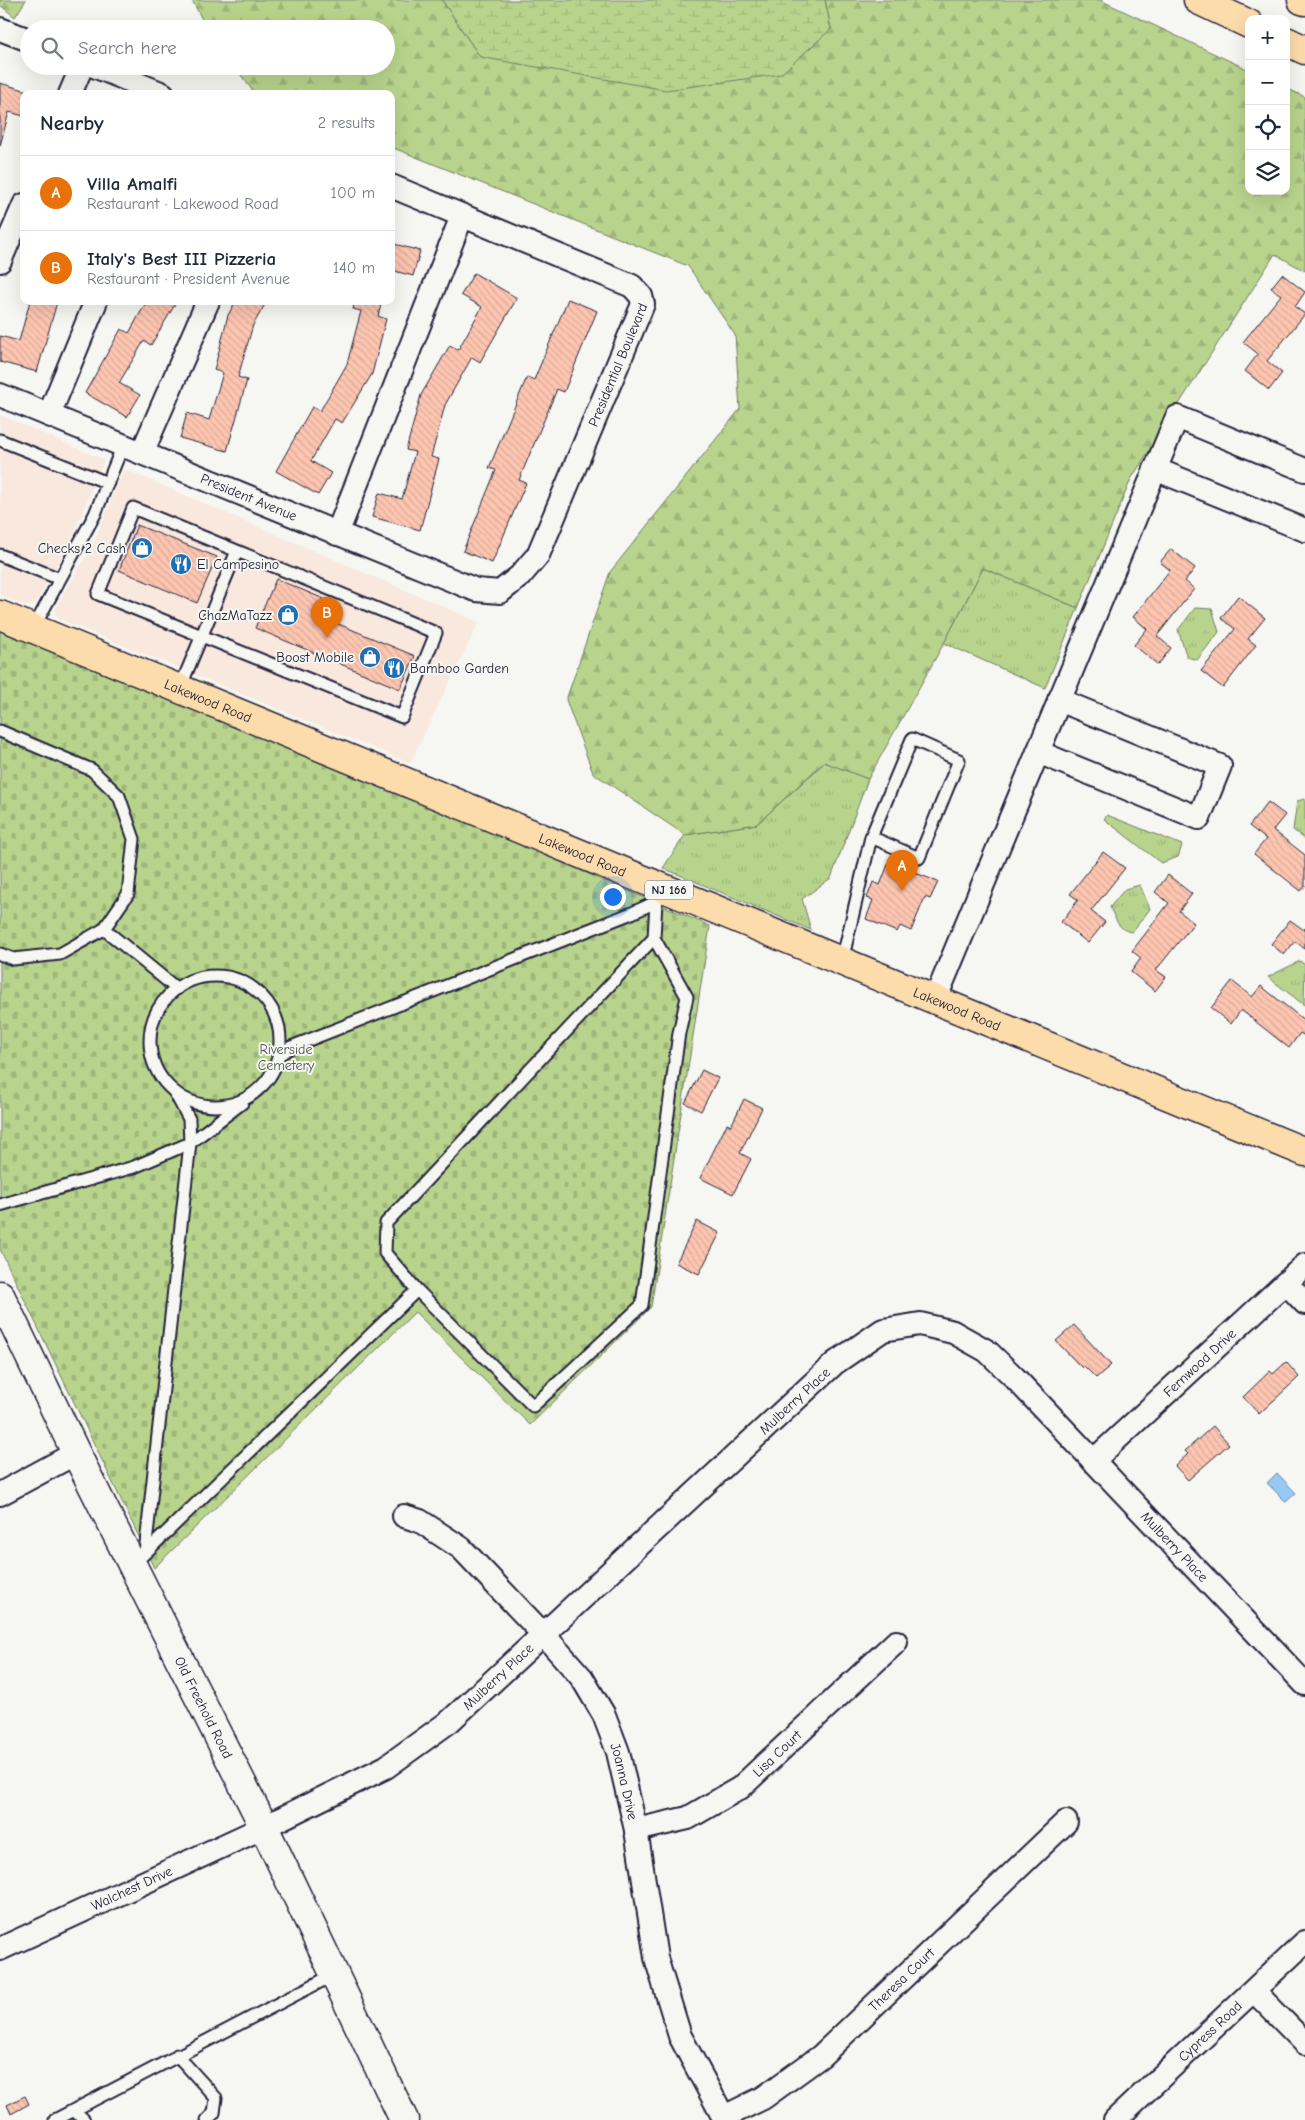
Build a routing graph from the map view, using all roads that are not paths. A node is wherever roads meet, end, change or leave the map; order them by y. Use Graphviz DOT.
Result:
graph roads {
  1 [pos="1198,0"];
  2 [pos="1245,22"];
  3 [pos="0,29"];
  4 [pos="20,37"];
  5 [pos="1290,43"];
  6 [pos="1305,50"];
  7 [pos="78,75"];
  8 [pos="116,75"];
  9 [pos="72,90"];
  10 [pos="154,90"];
  11 [pos="395,188"];
  12 [pos="20,214"];
  13 [pos="462,216"];
  14 [pos="0,261"];
  15 [pos="94,305"];
  16 [pos="206,305"];
  17 [pos="0,395"];
  18 [pos="49,415"];
  19 [pos="0,440"];
  20 [pos="133,449"];
  21 [pos="1155,469"];
  22 [pos="1305,470"];
  23 [pos="108,482"];
  24 [pos="1305,530"];
  25 [pos="336,534"];
  26 [pos="237,551"];
  27 [pos="0,555"];
  28 [pos="60,579"];
  29 [pos="500,592"];
  30 [pos="0,615"];
  31 [pos="33,629"];
  32 [pos="202,636"];
  33 [pos="180,688"];
  34 [pos="1059,700"];
  35 [pos="0,730"];
  36 [pos="1038,752"];
  37 [pos="871,837"];
  38 [pos="661,896"];
  39 [pos="104,929"];
  40 [pos="654,938"];
  41 [pos="0,954"];
  42 [pos="842,961"];
  43 [pos="176,989"];
  44 [pos="935,1000"];
  45 [pos="279,1055"];
  46 [pos="257,1091"];
  47 [pos="175,1093"];
  48 [pos="190,1143"];
  49 [pos="1305,1152"];
  50 [pos="0,1205"];
  51 [pos="1305,1265"];
  52 [pos="1286,1283"];
  53 [pos="417,1290"];
  54 [pos="0,1295"];
  55 [pos="1305,1303"];
  56 [pos="76,1453"];
  57 [pos="1094,1461"];
  58 [pos="0,1494"];
  59 [pos="404,1516"];
  60 [pos="139,1560"];
  61 [pos="543,1634"];
  62 [pos="896,1642"];
  63 [pos="1305,1684"];
  64 [pos="1066,1822"];
  65 [pos="264,1827"];
  66 [pos="636,1830"];
  67 [pos="1305,1942"];
  68 [pos="0,1949"];
  69 [pos="335,1974"];
  70 [pos="1254,1991"];
  71 [pos="1305,2043"];
  72 [pos="177,2055"];
  73 [pos="74,2110"];
  74 [pos="724,2119"];
  75 [pos="54,2120"];
  76 [pos="84,2120"];
  77 [pos="207,2120"];
  78 [pos="404,2120"];
  79 [pos="1115,2120"];
  1 -- 2 [label="main road"];
  3 -- 4 [label="street"];
  5 -- 6 [label="main road"];
  7 -- 9 [label="street"];
  8 -- 10 [label="street"];
  11 -- 13 [label="street, Presidential Boulevard"];
  12 -- 14 [label="street"];
  13 -- 25 [label="street"];
  13 -- 29 [label="street, Presidential Boulevard"];
  15 -- 18 [label="street"];
  16 -- 20 [label="street"];
  17 -- 18 [label="street, President Avenue"];
  18 -- 20 [label="street, President Avenue"];
  19 -- 23 [label="lane"];
  20 -- 23 [label="lane"];
  20 -- 25 [label="street, President Avenue"];
  21 -- 22 [label="street"];
  21 -- 24 [label="street"];
  21 -- 34 [label="street"];
  23 -- 28 [label="lane"];
  25 -- 29 [label="street, President Avenue"];
  26 -- 32 [label="lane"];
  26 -- 32 [label="lane"];
  26 -- 32 [label="lane"];
  27 -- 28 [label="lane"];
  28 -- 31 [label="lane"];
  30 -- 31 [label="main road, Lakewood Road / NJ 166"];
  31 -- 33 [label="main road, Lakewood Road / NJ 166"];
  32 -- 33 [label="lane"];
  33 -- 38 [label="main road, Lakewood Road / NJ 166"];
  34 -- 36 [label="street"];
  34 -- 36 [label="street"];
  35 -- 39 [label="lane"];
  36 -- 44 [label="street"];
  37 -- 37 [label="lane"];
  37 -- 42 [label="lane"];
  38 -- 40 [label="lane"];
  38 -- 42 [label="main road, Lakewood Road / NJ 166"];
  38 -- 45 [label="lane"];
  39 -- 41 [label="lane"];
  39 -- 43 [label="lane"];
  40 -- 53 [label="lane"];
  40 -- 53 [label="lane"];
  42 -- 44 [label="main road, Lakewood Road / NJ 166"];
  43 -- 45 [label="lane"];
  43 -- 47 [label="lane"];
  44 -- 49 [label="main road, Lakewood Road / NJ 166"];
  45 -- 46 [label="lane"];
  46 -- 47 [label="lane"];
  46 -- 48 [label="lane"];
  47 -- 48 [label="lane"];
  48 -- 50 [label="lane"];
  48 -- 60 [label="lane"];
  51 -- 52 [label="street, Fernwood Drive"];
  52 -- 55 [label="street"];
  52 -- 57 [label="street, Fernwood Drive"];
  53 -- 60 [label="lane"];
  54 -- 56 [label="main road, Old Freehold Road"];
  56 -- 58 [label="street"];
  56 -- 60 [label="main road, Old Freehold Road"];
  57 -- 61 [label="street, Mulberry Place"];
  57 -- 63 [label="street, Mulberry Place"];
  59 -- 61 [label="street, Joanna Drive"];
  60 -- 65 [label="main road, Old Freehold Road"];
  61 -- 65 [label="street, Mulberry Place"];
  61 -- 66 [label="street, Joanna Drive"];
  62 -- 66 [label="street, Lisa Court"];
  64 -- 74 [label="street, Theresa Court"];
  65 -- 68 [label="street, Walchest Drive"];
  65 -- 69 [label="main road, Old Freehold Road"];
  66 -- 74 [label="street, Joanna Drive"];
  67 -- 70 [label="street, Cypress Road"];
  69 -- 72 [label="lane"];
  69 -- 78 [label="main road, Old Freehold Road"];
  70 -- 71 [label="street"];
  70 -- 79 [label="street, Cypress Road"];
  72 -- 73 [label="lane"];
  72 -- 77 [label="lane"];
  73 -- 75 [label="lane"];
  73 -- 76 [label="lane"];
}
